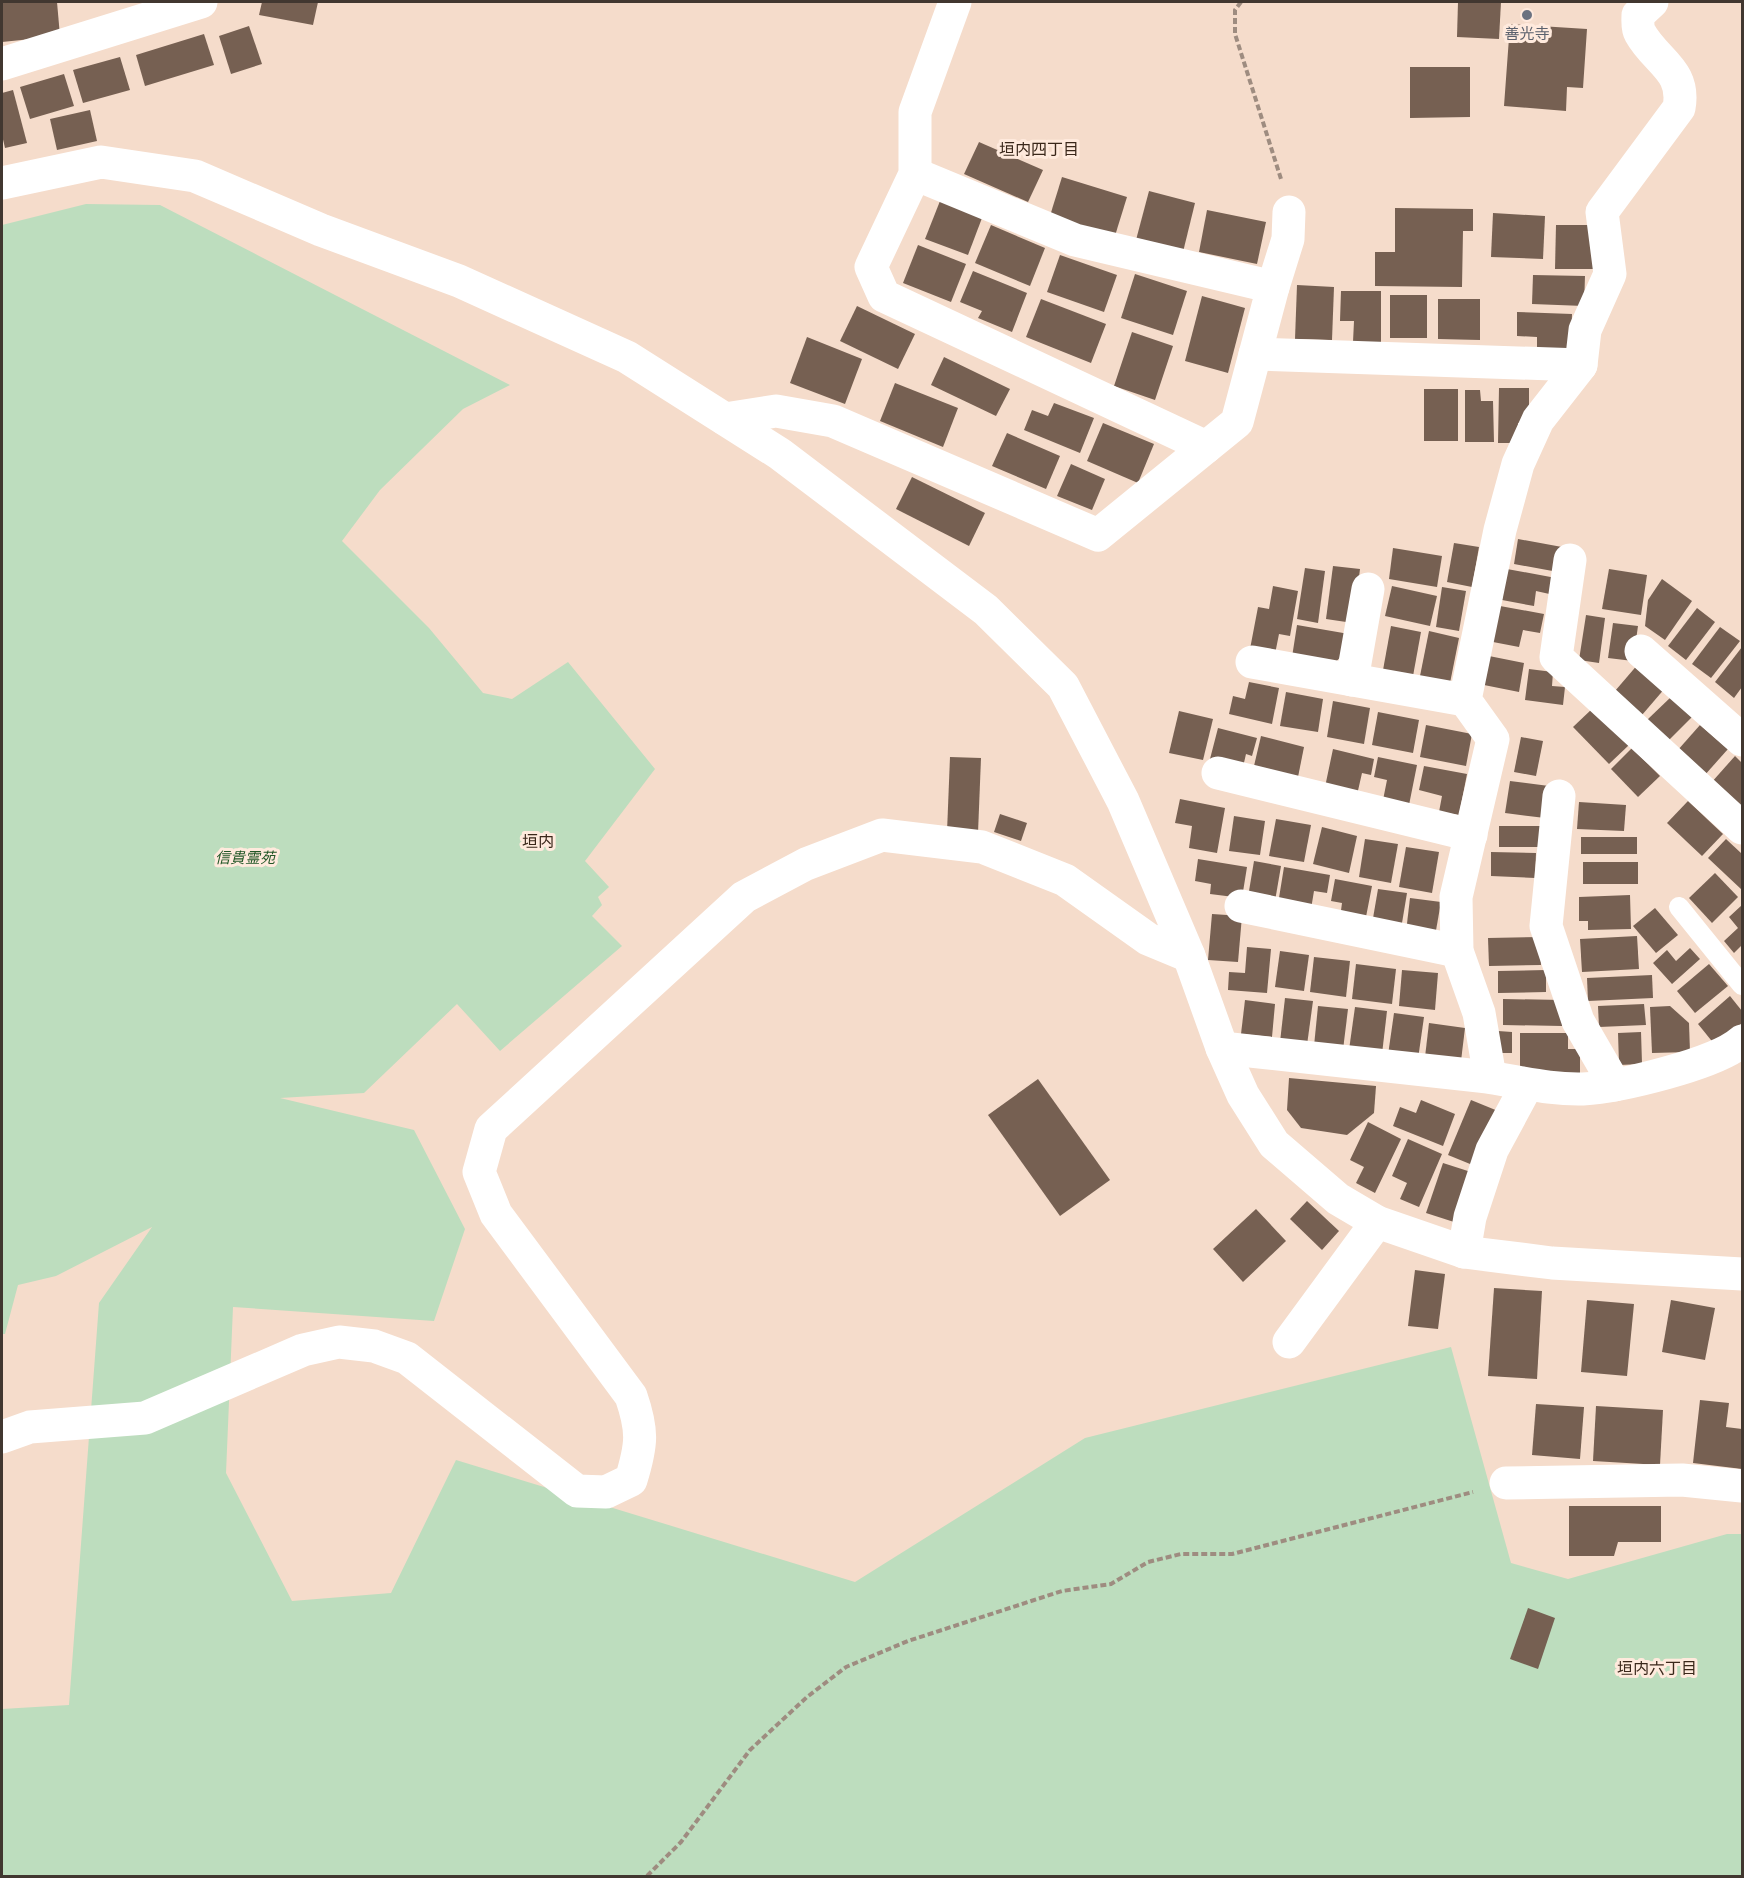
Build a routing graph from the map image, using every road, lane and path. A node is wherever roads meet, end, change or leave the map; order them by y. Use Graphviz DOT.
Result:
graph roads {
  1 [pos="201,2"];
  2 [pos="955,2"];
  3 [pos="1241,2"];
  4 [pos="1652,2"];
  5 [pos="2,64"];
  6 [pos="915,174"];
  7 [pos="2,183"];
  8 [pos="1289,212"];
  9 [pos="1273,287"];
  10 [pos="1255,354"];
  11 [pos="1581,365"];
  12 [pos="725,419"];
  13 [pos="1206,447"];
  14 [pos="1570,560"];
  15 [pos="1368,589"];
  16 [pos="1641,651"];
  17 [pos="1251,662"];
  18 [pos="1352,680"];
  19 [pos="1465,700"];
  20 [pos="1743,740"];
  21 [pos="1218,773"];
  22 [pos="1559,796"];
  23 [pos="1743,828"];
  24 [pos="1471,835"];
  25 [pos="1241,906"];
  26 [pos="1679,907"];
  27 [pos="1457,951"];
  28 [pos="1189,956"];
  29 [pos="1743,985"];
  30 [pos="1743,1041"];
  31 [pos="1222,1048"];
  32 [pos="1490,1077"];
  33 [pos="1527,1085"];
  34 [pos="1615,1085"];
  35 [pos="1377,1222"];
  36 [pos="1464,1252"];
  37 [pos="1743,1274"];
  38 [pos="1289,1342"];
  39 [pos="2,1437"];
  40 [pos="1506,1483"];
  41 [pos="1743,1486"];
  42 [pos="647,1876"];
  1 -- 5 [label="street"];
  2 -- 6 [label="street"];
  3 -- 8 [label="path"];
  4 -- 11 [label="street"];
  6 -- 9 [label="street"];
  6 -- 13 [label="street"];
  7 -- 12 [label="street"];
  8 -- 9 [label="street"];
  9 -- 10 [label="street"];
  10 -- 11 [label="street"];
  10 -- 13 [label="street"];
  11 -- 19 [label="street"];
  12 -- 13 [label="street"];
  12 -- 28 [label="street"];
  14 -- 23 [label="street"];
  15 -- 18 [label="street"];
  16 -- 20 [label="street"];
  17 -- 18 [label="street"];
  18 -- 19 [label="street"];
  19 -- 24 [label="street"];
  21 -- 24 [label="street"];
  22 -- 34 [label="street"];
  24 -- 27 [label="street"];
  25 -- 27 [label="street"];
  26 -- 29 [label="lane"];
  27 -- 32 [label="street"];
  28 -- 31 [label="street"];
  28 -- 39 [label="street"];
  30 -- 34 [label="street"];
  31 -- 32 [label="street"];
  31 -- 35 [label="street"];
  32 -- 33 [label="street"];
  33 -- 34 [label="street"];
  33 -- 36 [label="street"];
  35 -- 36 [label="street"];
  35 -- 38 [label="street"];
  36 -- 37 [label="street"];
  40 -- 41 [label="street"];
  40 -- 42 [label="path"];
}
